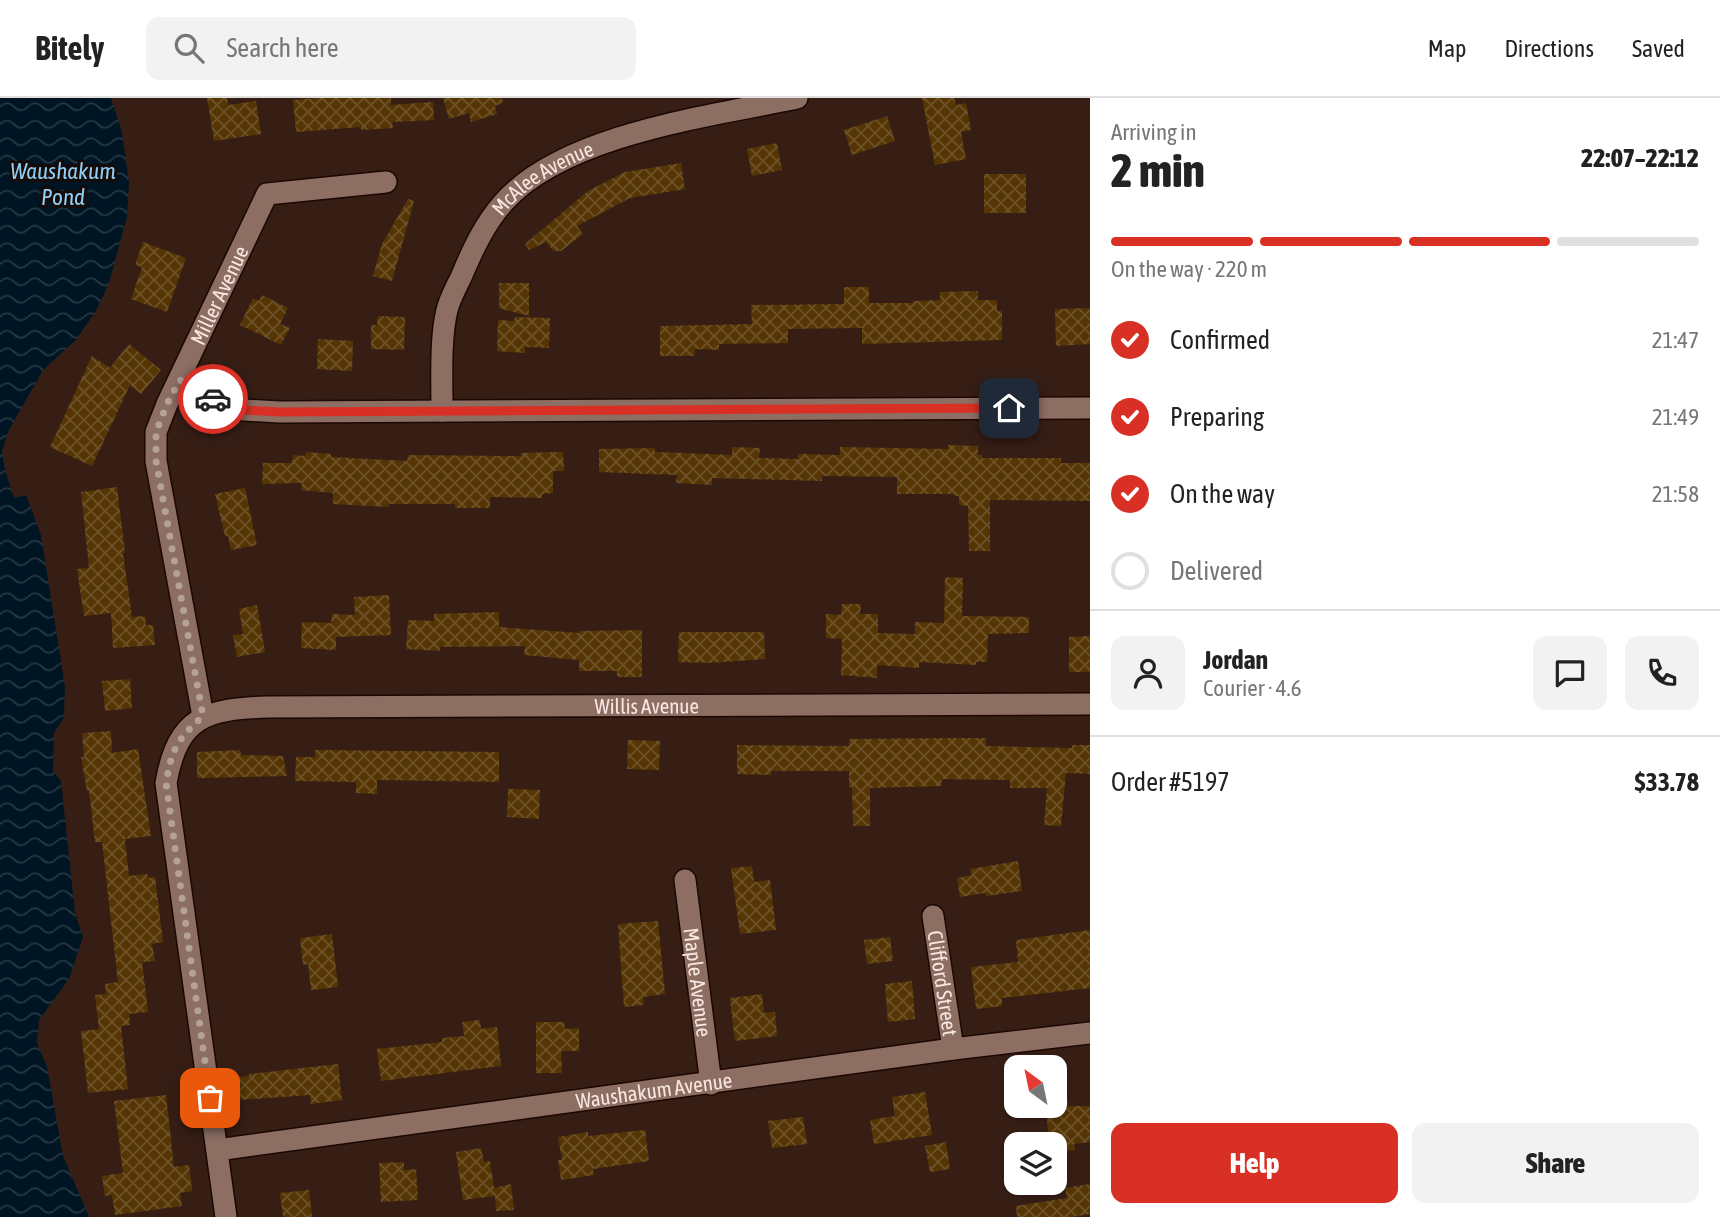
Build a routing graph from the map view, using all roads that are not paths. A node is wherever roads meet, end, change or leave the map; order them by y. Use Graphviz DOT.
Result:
graph roads {
  1 [pos="797,98"];
  2 [pos="386,182"];
  3 [pos="180,380"];
  4 [pos="1090,408"];
  5 [pos="442,411"];
  6 [pos="1090,704"];
  7 [pos="203,716"];
  8 [pos="685,880"];
  9 [pos="933,916"];
  10 [pos="1090,1033"];
  11 [pos="953,1049"];
  12 [pos="711,1084"];
  13 [pos="217,1150"];
  14 [pos="226,1217"];
  1 -- 5 [label="street, McAlee Avenue"];
  2 -- 3 [label="street, Miller Avenue"];
  3 -- 5 [label="street"];
  3 -- 7 [label="street, Miller Avenue"];
  4 -- 5 [label="street"];
  6 -- 7 [label="street, Willis Avenue"];
  7 -- 13 [label="street"];
  8 -- 12 [label="street, Maple Avenue"];
  9 -- 11 [label="street, Clifford Street"];
  10 -- 11 [label="street, Waushakum Avenue"];
  11 -- 12 [label="street, Waushakum Avenue"];
  12 -- 13 [label="street, Waushakum Avenue"];
  13 -- 14 [label="street"];
}
